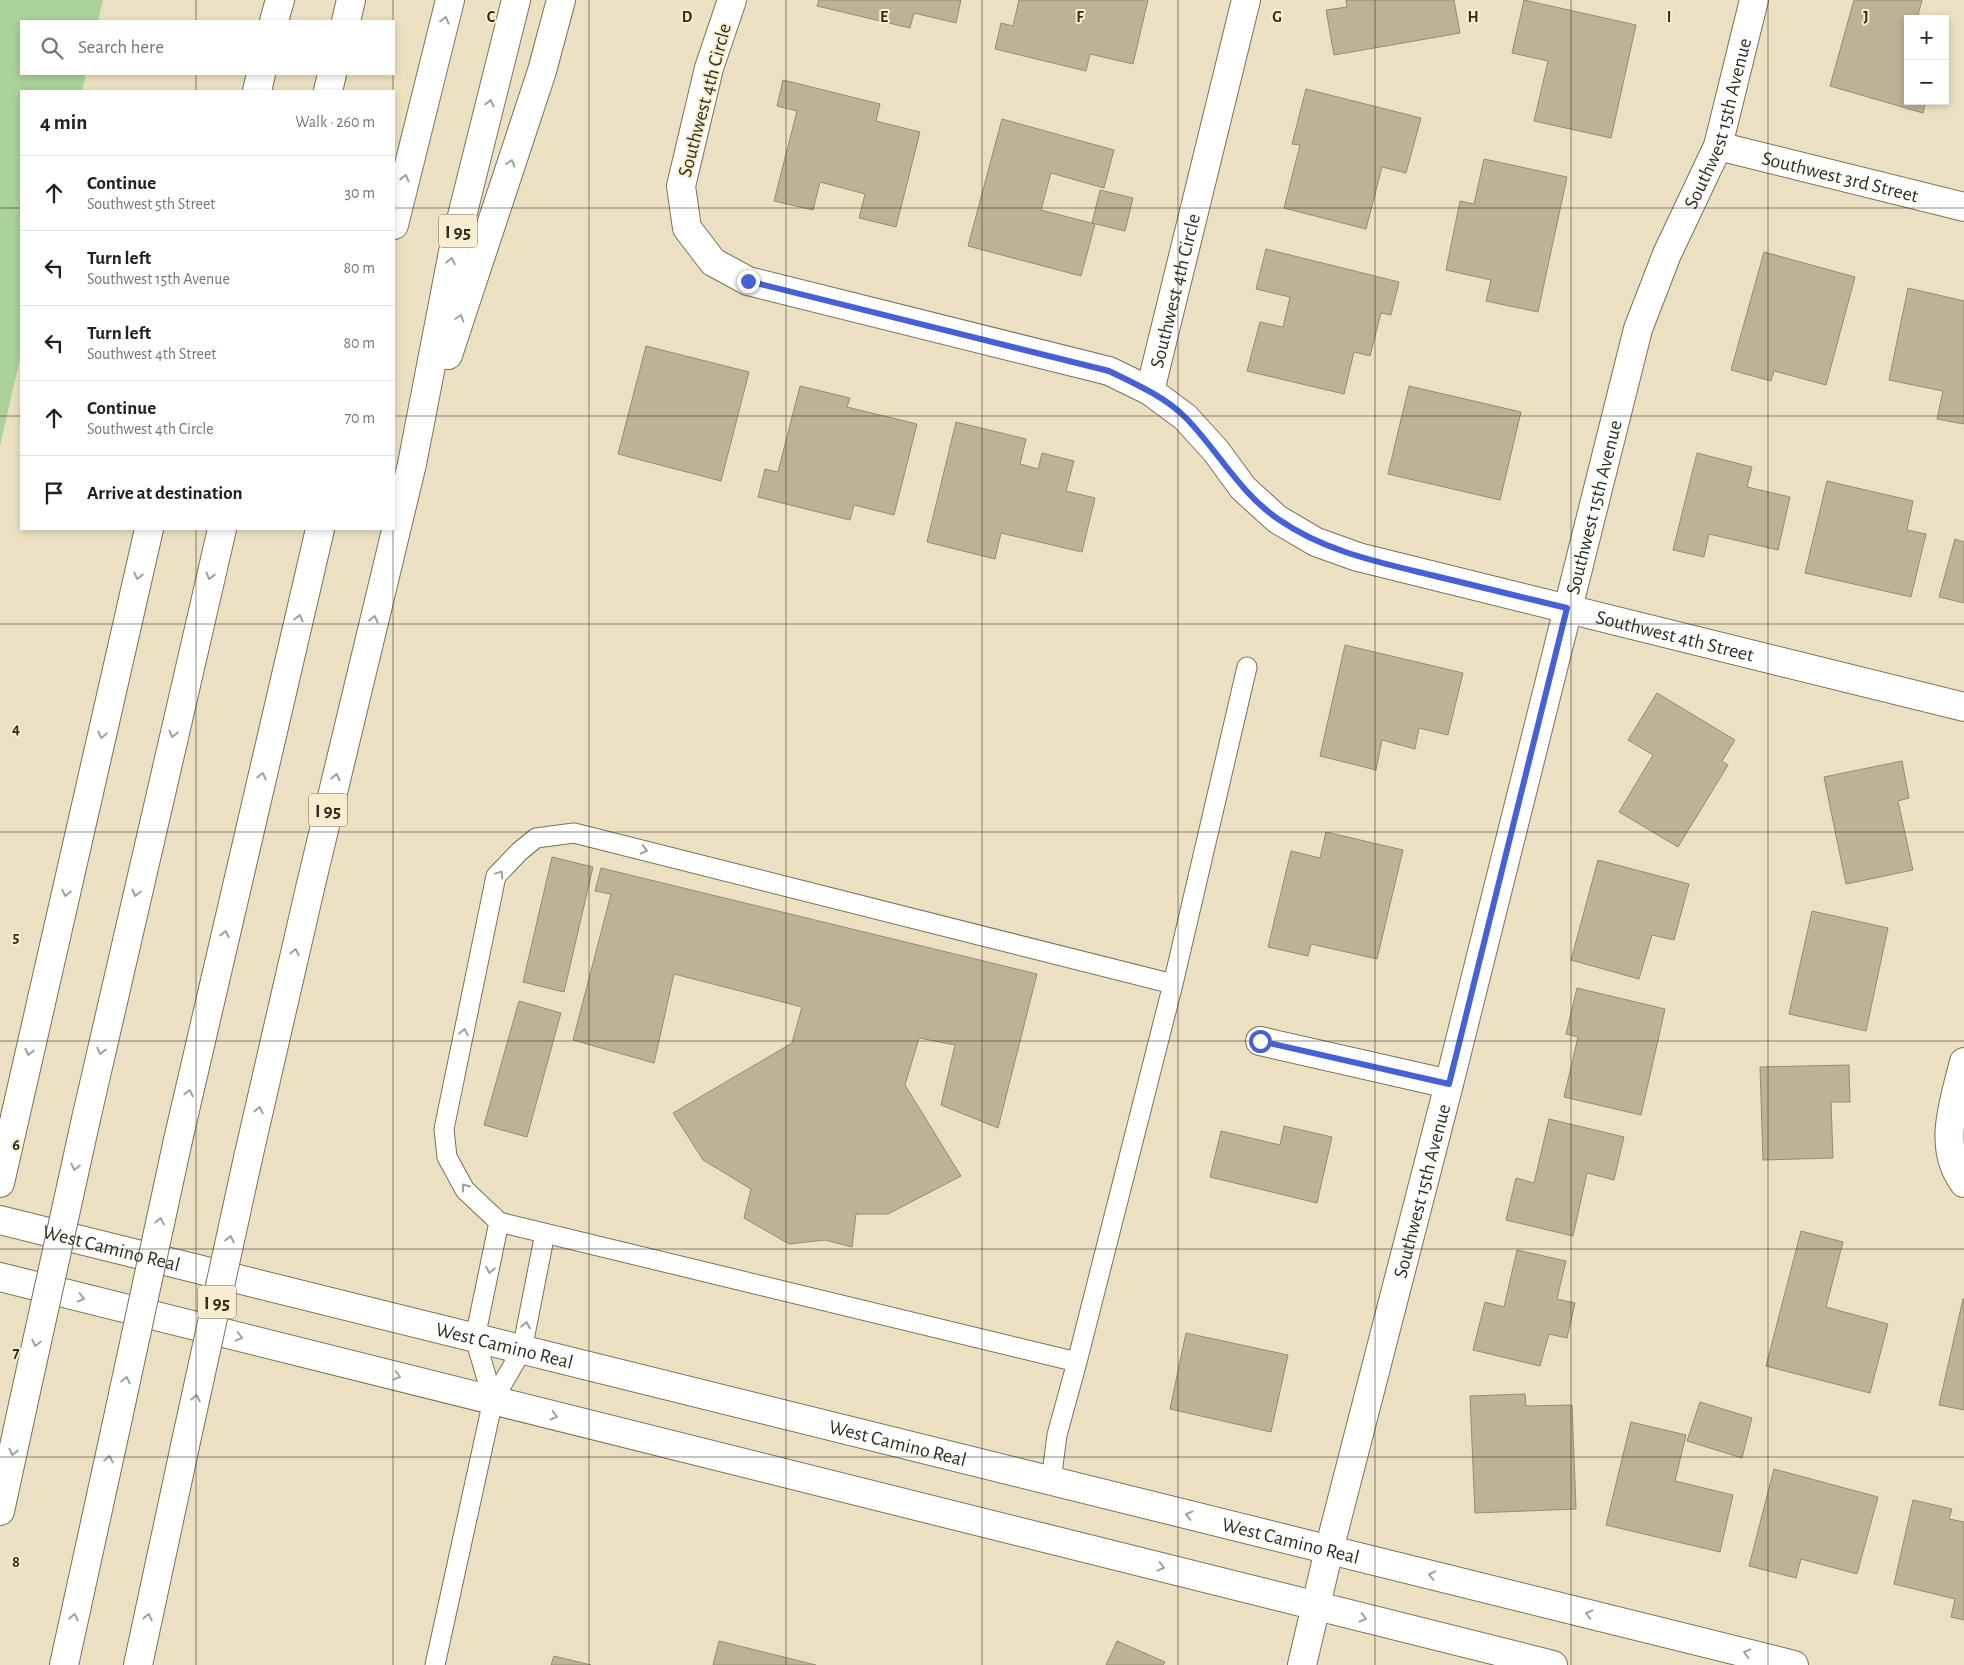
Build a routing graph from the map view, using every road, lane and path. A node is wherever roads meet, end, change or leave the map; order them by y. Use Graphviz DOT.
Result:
graph roads {
  1 [pos="280,0"];
  2 [pos="351,0"];
  3 [pos="450,0"];
  4 [pos="516,0"];
  5 [pos="561,0"];
  6 [pos="732,0"];
  7 [pos="1246,0"];
  8 [pos="1754,0"];
  9 [pos="274,20"];
  10 [pos="346,20"];
  11 [pos="262,75"];
  12 [pos="332,75"];
  13 [pos="257,90"];
  14 [pos="328,90"];
  15 [pos="1718,146"];
  16 [pos="1964,207"];
  17 [pos="395,221"];
  18 [pos="1150,391"];
  19 [pos="412,464"];
  20 [pos="149,530"];
  21 [pos="222,530"];
  22 [pos="320,530"];
  23 [pos="1567,608"];
  24 [pos="1247,667"];
  25 [pos="1964,707"];
  26 [pos="1172,984"];
  27 [pos="1260,1041"];
  28 [pos="1964,1062"];
  29 [pos="1449,1084"];
  30 [pos="0,1183"];
  31 [pos="1964,1183"];
  32 [pos="0,1220"];
  33 [pos="499,1222"];
  34 [pos="544,1233"];
  35 [pos="0,1277"];
  36 [pos="475,1338"];
  37 [pos="522,1350"];
  38 [pos="1077,1362"];
  39 [pos="493,1400"];
  40 [pos="1051,1481"];
  41 [pos="0,1511"];
  42 [pos="1329,1550"];
  43 [pos="1315,1606"];
  44 [pos="64,1665"];
  45 [pos="138,1665"];
  46 [pos="435,1665"];
  47 [pos="1302,1665"];
  48 [pos="1553,1665"];
  49 [pos="1794,1665"];
  1 -- 9 [label="main road"];
  2 -- 10 [label="main road"];
  17 -- 3 [label="main road, one-way"];
  19 -- 4 [label="main road, I 95, one-way"];
  19 -- 5 [label="main road, one-way"];
  6 -- 18 [label="main road, Southwest 4th Circle"];
  7 -- 18 [label="main road, Southwest 4th Circle"];
  8 -- 15 [label="main road, Southwest 15th Avenue"];
  11 -- 13 [label="main road"];
  12 -- 14 [label="main road"];
  15 -- 16 [label="main road, Southwest 3rd Street"];
  15 -- 23 [label="main road, Southwest 15th Avenue"];
  18 -- 23 [label="main road, Southwest 4th Street"];
  45 -- 19 [label="main road, I 95, one-way, bridge"];
  20 -- 30 [label="main road, one-way"];
  21 -- 41 [label="main road, one-way, bridge"];
  44 -- 22 [label="main road, one-way, bridge"];
  23 -- 25 [label="main road, Southwest 4th Street"];
  23 -- 29 [label="main road, Southwest 15th Avenue"];
  24 -- 26 [label="lane"];
  33 -- 26 [label="lane, one-way"];
  26 -- 38 [label="lane"];
  27 -- 29 [label="main road"];
  28 -- 31 [label="main road"];
  29 -- 42 [label="main road, Southwest 15th Avenue"];
  32 -- 36 [label="main road, West Camino Real"];
  33 -- 34 [label="lane"];
  33 -- 36 [label="lane, one-way"];
  37 -- 34 [label="lane, one-way"];
  34 -- 38 [label="lane"];
  35 -- 39 [label="main road, one-way"];
  36 -- 37 [label="main road, West Camino Real"];
  36 -- 39 [label="lane"];
  37 -- 39 [label="lane"];
  37 -- 40 [label="main road, West Camino Real"];
  38 -- 40 [label="lane"];
  39 -- 43 [label="main road, one-way"];
  39 -- 46 [label="lane"];
  42 -- 40 [label="main road, West Camino Real, one-way"];
  42 -- 43 [label="main road, Southwest 15th Avenue"];
  49 -- 42 [label="main road, West Camino Real, one-way"];
  43 -- 47 [label="main road, Southwest 15th Avenue"];
  43 -- 48 [label="main road, one-way"];
}
